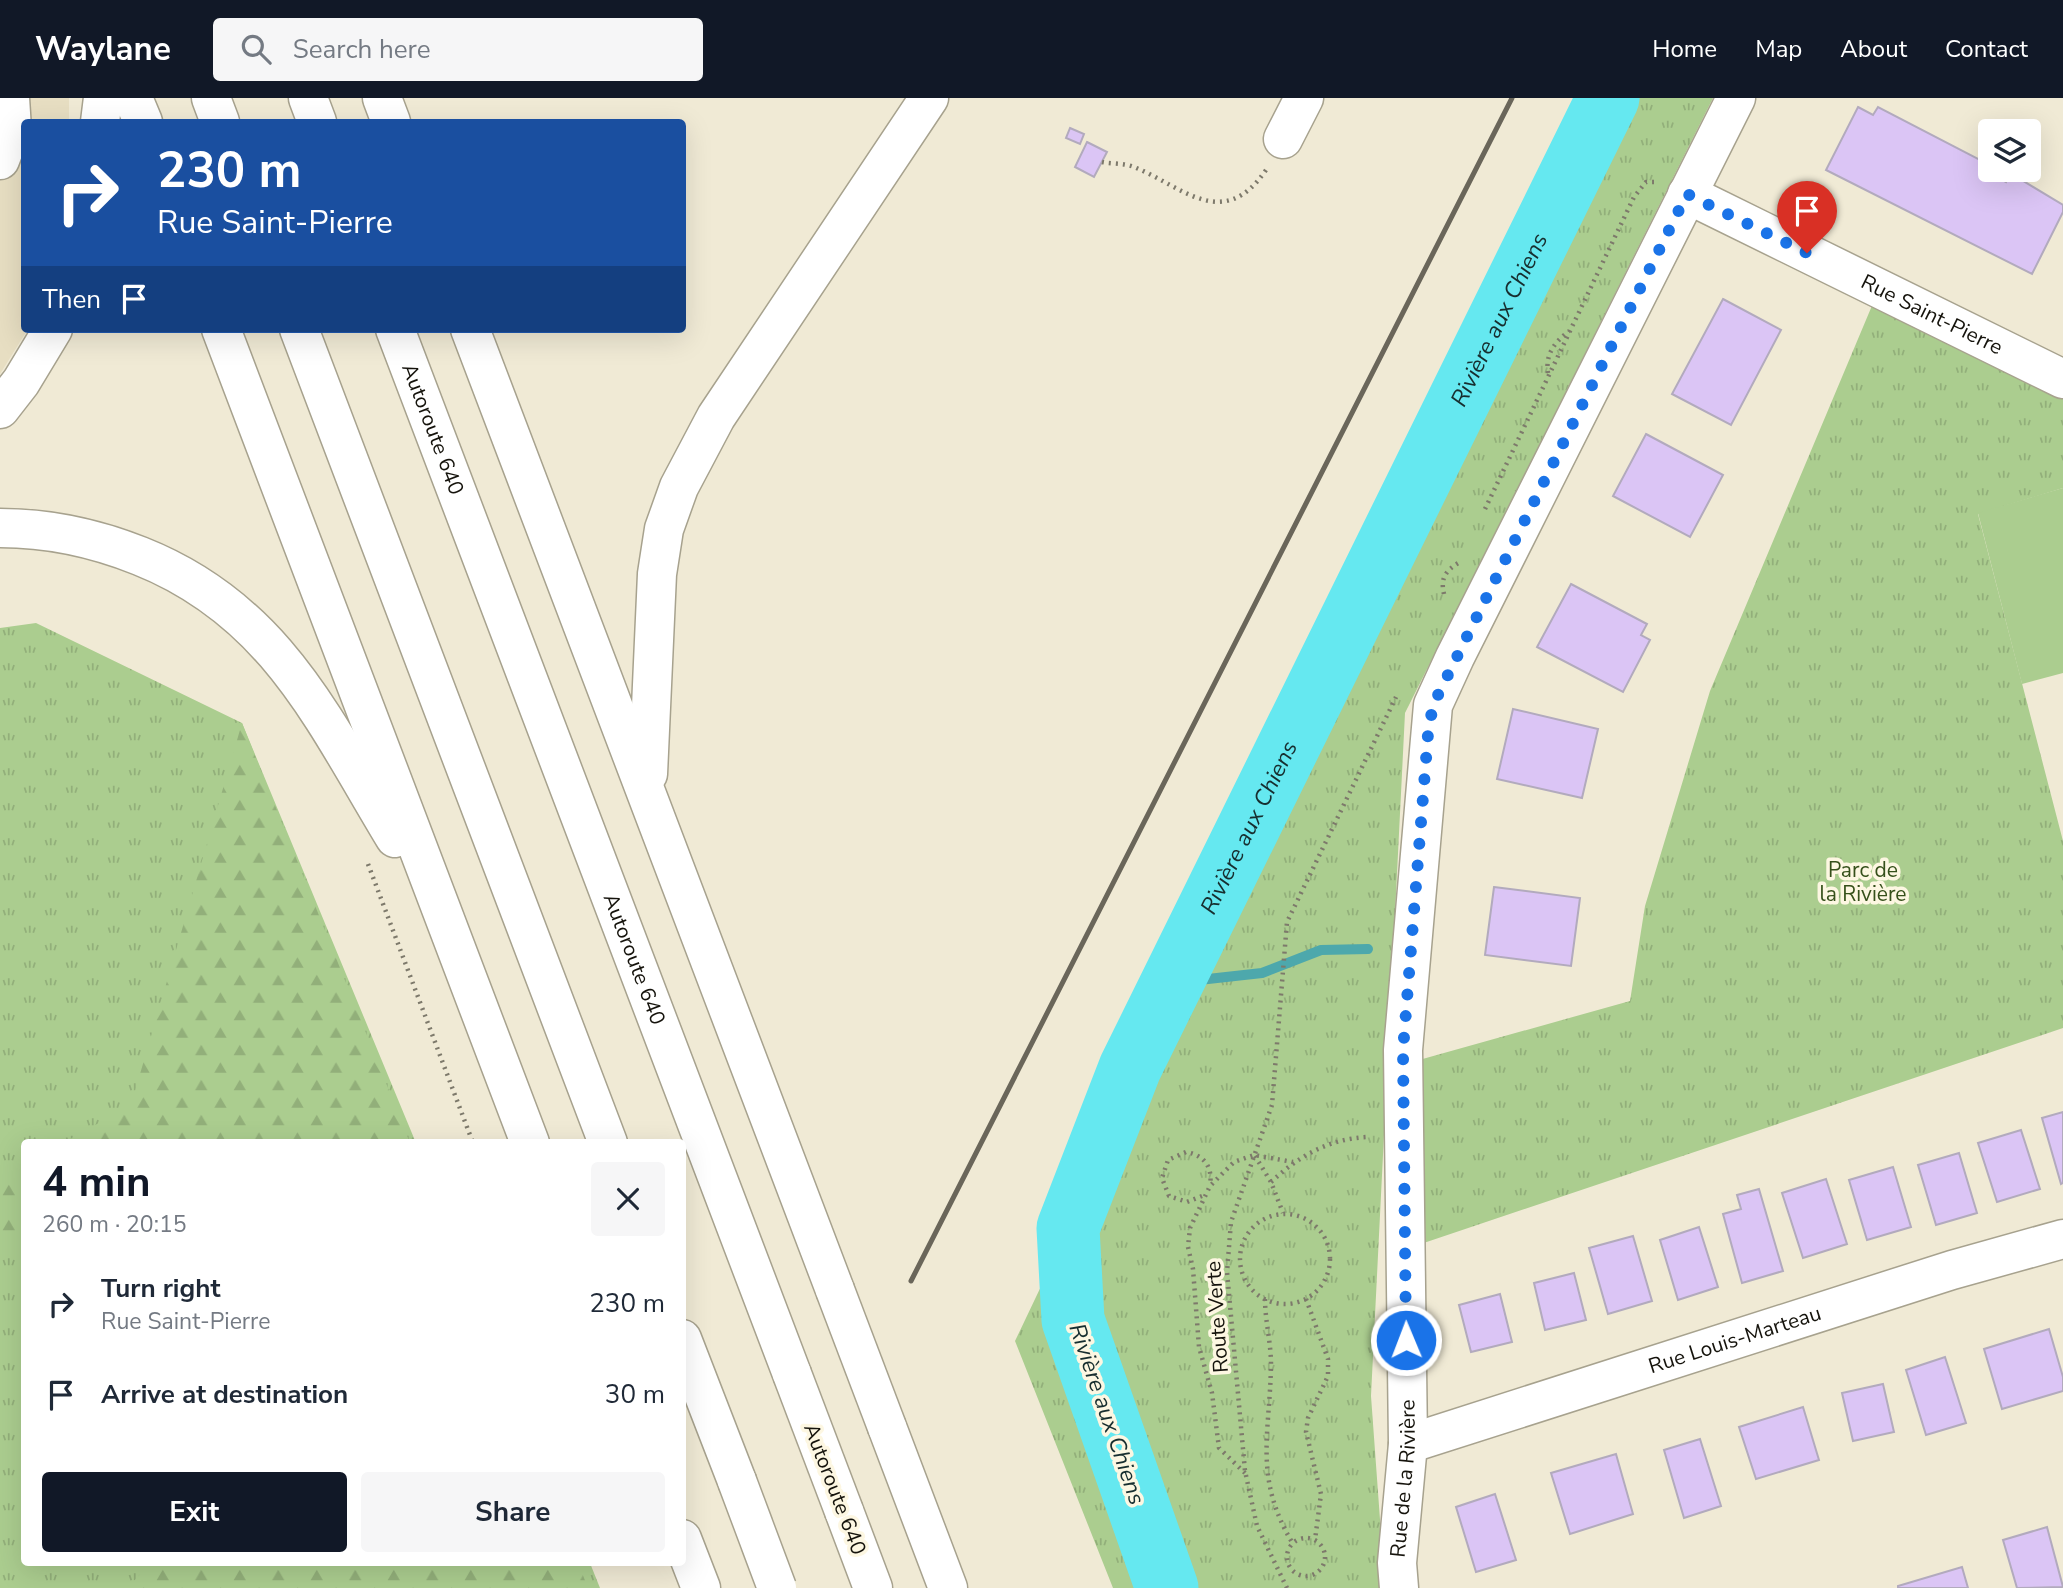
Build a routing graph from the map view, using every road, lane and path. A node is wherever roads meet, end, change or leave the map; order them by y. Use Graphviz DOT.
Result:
graph roads {
  1 [pos="10,98"];
  2 [pos="103,98"];
  3 [pos="133,98"];
  4 [pos="211,98"];
  5 [pos="307,98"];
  6 [pos="382,98"];
  7 [pos="929,98"];
  8 [pos="1304,98"];
  9 [pos="1736,98"];
  10 [pos="100,119"];
  11 [pos="142,119"];
  12 [pos="219,119"];
  13 [pos="316,119"];
  14 [pos="390,119"];
  15 [pos="1283,139"];
  16 [pos="0,160"];
  17 [pos="1102,162"];
  18 [pos="1687,194"];
  19 [pos="1572,328"];
  20 [pos="51,333"];
  21 [pos="222,333"];
  22 [pos="301,333"];
  23 [pos="397,333"];
  24 [pos="472,333"];
  25 [pos="1549,375"];
  26 [pos="2063,379"];
  27 [pos="0,409"];
  28 [pos="0,528"];
  29 [pos="1460,562"];
  30 [pos="1444,595"];
  31 [pos="647,790"];
  32 [pos="365,856"];
  33 [pos="447,923"];
  34 [pos="1283,958"];
  35 [pos="1403,1135"];
  36 [pos="471,1139"];
  37 [pos="528,1139"];
  38 [pos="606,1139"];
  39 [pos="1254,1155"];
  40 [pos="1293,1162"];
  41 [pos="1271,1182"];
  42 [pos="1210,1186"];
  43 [pos="1205,1194"];
  44 [pos="1283,1214"];
  45 [pos="2063,1239"];
  46 [pos="1265,1299"];
  47 [pos="1306,1299"];
  48 [pos="686,1349"];
  49 [pos="1408,1444"];
  50 [pos="1246,1474"];
  51 [pos="1315,1540"];
  52 [pos="1293,1544"];
  53 [pos="777,1588"];
  54 [pos="873,1588"];
  55 [pos="948,1588"];
  56 [pos="1287,1588"];
  57 [pos="1399,1588"];
  1 -- 16 [label="main road"];
  2 -- 10 [label="main road"];
  3 -- 11 [label="main road"];
  4 -- 12 [label="main road"];
  5 -- 13 [label="main road"];
  6 -- 14 [label="main road"];
  7 -- 31 [label="main road"];
  8 -- 15 [label="main road"];
  9 -- 18 [label="main road, Rue de la Rivière"];
  15 -- 17 [label="path"];
  18 -- 26 [label="main road, Rue Saint-Pierre"];
  18 -- 35 [label="main road, Rue de la Rivière"];
  19 -- 25 [label="path"];
  20 -- 27 [label="main road"];
  21 -- 33 [label="main road"];
  22 -- 38 [label="main road"];
  23 -- 54 [label="main road, Autoroute 640, bridge"];
  24 -- 31 [label="main road"];
  28 -- 33 [label="main road"];
  29 -- 30 [label="path"];
  31 -- 55 [label="main road, bridge"];
  32 -- 36 [label="path"];
  33 -- 37 [label="main road"];
  34 -- 39 [label="path, Route Verte"];
  35 -- 40 [label="path"];
  35 -- 49 [label="main road, Rue de la Rivière"];
  39 -- 40 [label="path"];
  39 -- 41 [label="path"];
  39 -- 42 [label="path"];
  39 -- 50 [label="path, Route Verte"];
  40 -- 41 [label="path"];
  41 -- 44 [label="path"];
  42 -- 43 [label="path"];
  42 -- 43 [label="path"];
  43 -- 50 [label="path"];
  44 -- 46 [label="path"];
  44 -- 47 [label="path"];
  45 -- 49 [label="main road, Rue Louis-Marteau"];
  46 -- 47 [label="path"];
  46 -- 52 [label="path"];
  47 -- 51 [label="path"];
  48 -- 53 [label="main road, bridge"];
  49 -- 57 [label="main road, Rue de la Rivière"];
  50 -- 56 [label="path, Route Verte"];
  51 -- 52 [label="path"];
  51 -- 52 [label="path"];
}
